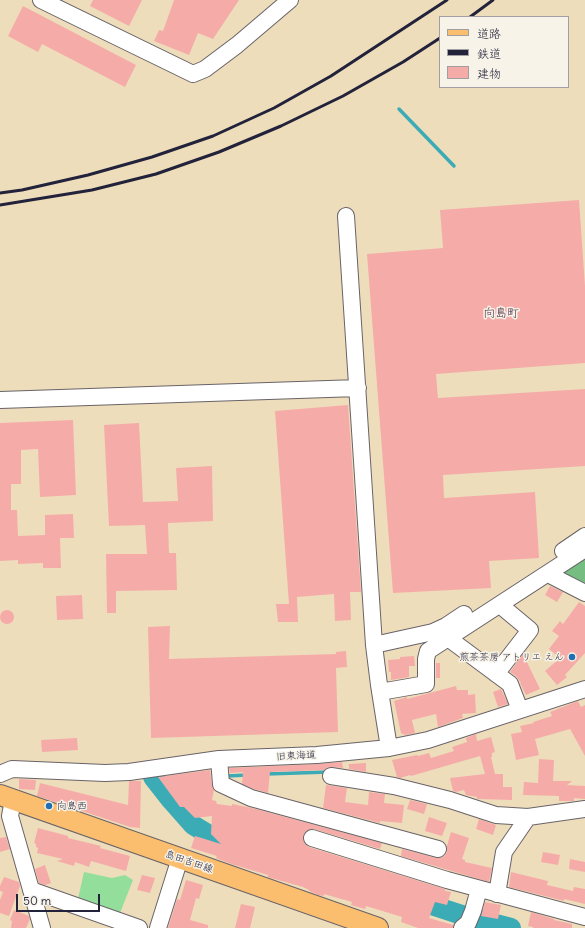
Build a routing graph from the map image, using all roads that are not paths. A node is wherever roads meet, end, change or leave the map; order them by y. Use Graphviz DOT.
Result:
graph roads {
  1 [pos="41,0"];
  2 [pos="290,0"];
  3 [pos="346,216"];
  4 [pos="358,388"];
  5 [pos="0,400"];
  6 [pos="585,536"];
  7 [pos="585,550"];
  8 [pos="548,574"];
  9 [pos="585,593"];
  10 [pos="500,604"];
  11 [pos="448,638"];
  12 [pos="374,645"];
  13 [pos="496,674"];
  14 [pos="585,689"];
  15 [pos="380,692"];
  16 [pos="520,710"];
  17 [pos="389,748"];
  18 [pos="218,760"];
  19 [pos="0,774"];
  20 [pos="332,776"];
  21 [pos="7,797"];
  22 [pos="585,809"];
  23 [pos="528,816"];
  24 [pos="390,836"];
  25 [pos="312,838"];
  26 [pos="438,849"];
  27 [pos="180,858"];
  28 [pos="384,860"];
  29 [pos="479,889"];
  30 [pos="31,890"];
  31 [pos="497,894"];
  32 [pos="585,917"];
  33 [pos="42,928"];
  34 [pos="139,928"];
  35 [pos="158,928"];
  36 [pos="378,928"];
  37 [pos="462,928"];
  1 -- 2 [label="street"];
  3 -- 4 [label="street"];
  4 -- 5 [label="street"];
  4 -- 12 [label="street"];
  6 -- 12 [label="street"];
  7 -- 8 [label="street"];
  8 -- 9 [label="street"];
  8 -- 10 [label="street"];
  10 -- 11 [label="street"];
  10 -- 13 [label="street"];
  11 -- 13 [label="street"];
  11 -- 15 [label="street"];
  12 -- 15 [label="street"];
  13 -- 16 [label="street"];
  14 -- 16 [label="street, 旧東海道"];
  15 -- 17 [label="street"];
  16 -- 17 [label="street, 旧東海道"];
  17 -- 18 [label="street, 旧東海道"];
  18 -- 19 [label="street, 旧東海道"];
  18 -- 24 [label="street"];
  20 -- 23 [label="street"];
  21 -- 27 [label="main road, 島田吉田線"];
  21 -- 30 [label="street"];
  22 -- 23 [label="street"];
  23 -- 31 [label="street"];
  24 -- 26 [label="street"];
  24 -- 28 [label="street"];
  25 -- 28 [label="street"];
  27 -- 35 [label="street"];
  27 -- 36 [label="main road, 島田吉田線"];
  28 -- 29 [label="street"];
  29 -- 31 [label="street"];
  29 -- 37 [label="street"];
  30 -- 33 [label="street"];
  30 -- 34 [label="street"];
  31 -- 32 [label="street"];
}
